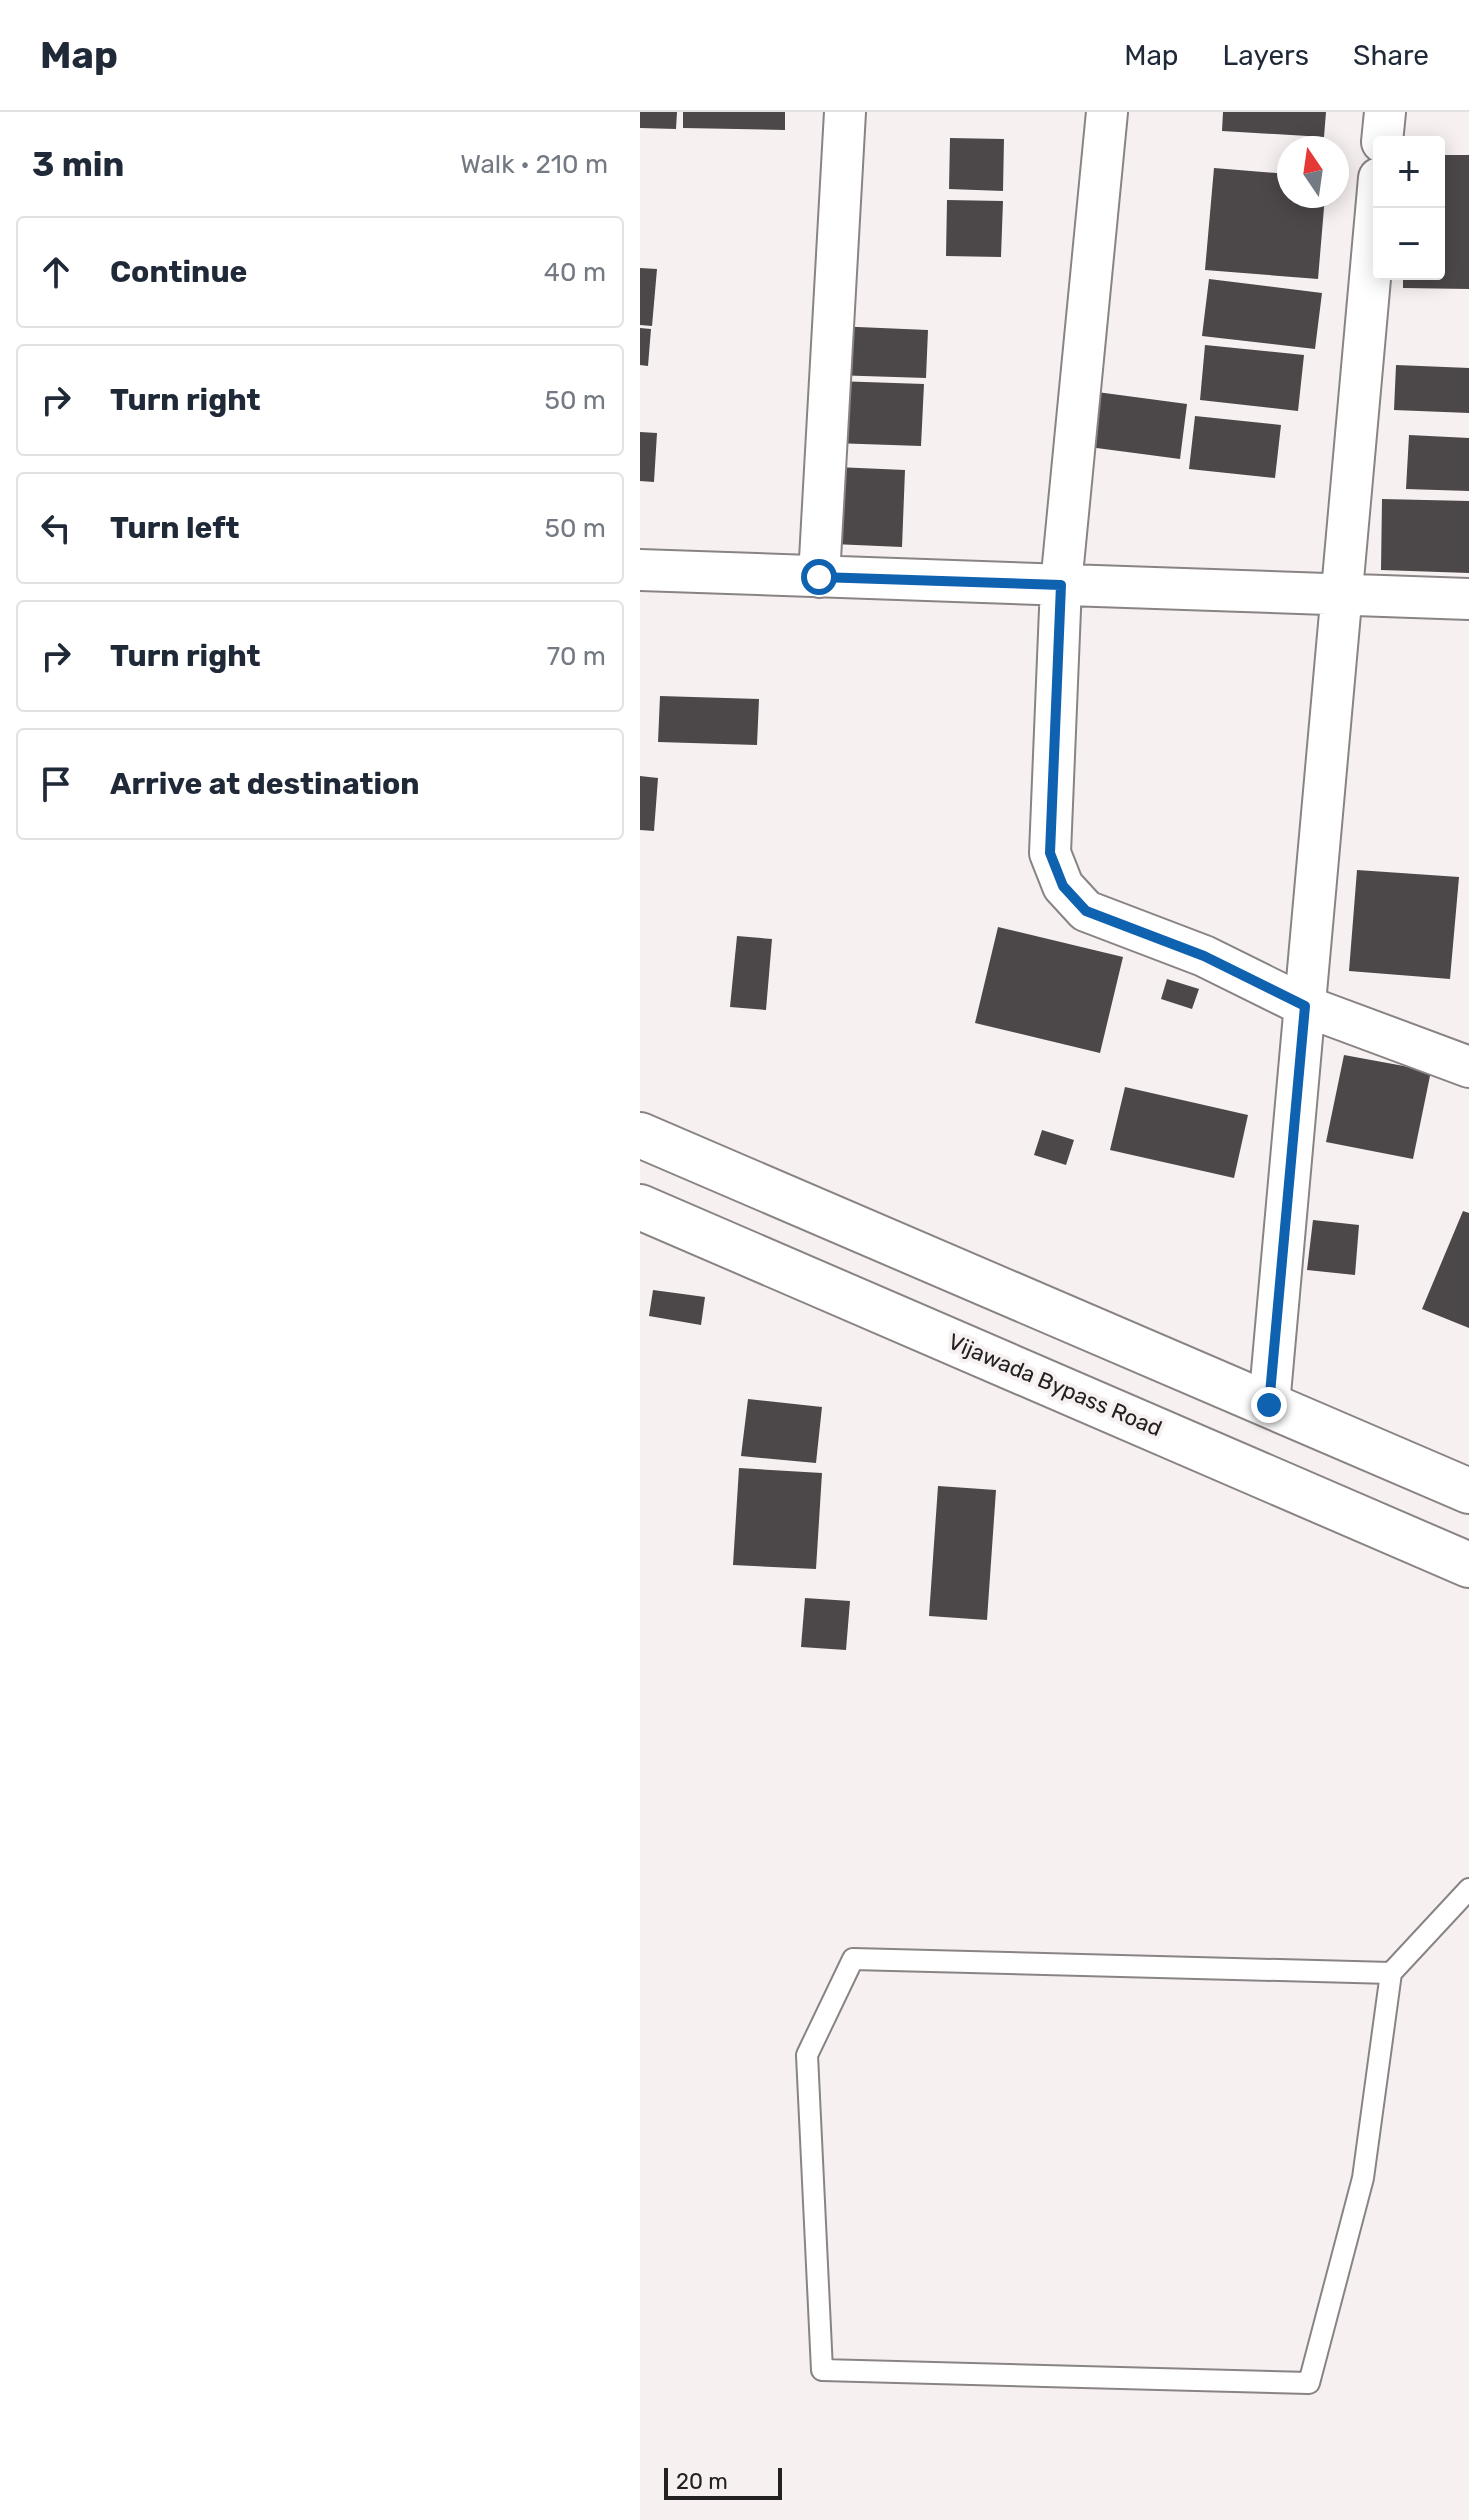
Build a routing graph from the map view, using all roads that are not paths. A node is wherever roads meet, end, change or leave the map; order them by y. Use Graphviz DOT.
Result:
graph roads {
  1 [pos="845,112"];
  2 [pos="1107,112"];
  3 [pos="1385,112"];
  4 [pos="1383,136"];
  5 [pos="1376,208"];
  6 [pos="640,570"];
  7 [pos="819,577"];
  8 [pos="1061,585"];
  9 [pos="1342,595"];
  10 [pos="1469,599"];
  11 [pos="1305,1006"];
  12 [pos="1469,1067"];
  13 [pos="640,1135"];
  14 [pos="640,1207"];
  15 [pos="1269,1405"];
  16 [pos="1469,1491"];
  17 [pos="1469,1565"];
  18 [pos="1469,1889"];
  19 [pos="1391,1973"];
  1 -- 7 [label="street"];
  2 -- 8 [label="street"];
  3 -- 4 [label="street"];
  5 -- 9 [label="street"];
  6 -- 7 [label="street"];
  7 -- 8 [label="street"];
  8 -- 9 [label="street"];
  8 -- 11 [label="street"];
  9 -- 10 [label="street"];
  9 -- 11 [label="street"];
  11 -- 12 [label="street"];
  11 -- 15 [label="street"];
  13 -- 15 [label="main road"];
  14 -- 17 [label="main road, Vijawada Bypass Road"];
  15 -- 16 [label="main road"];
  18 -- 19 [label="lane"];
  19 -- 19 [label="lane"];
}
